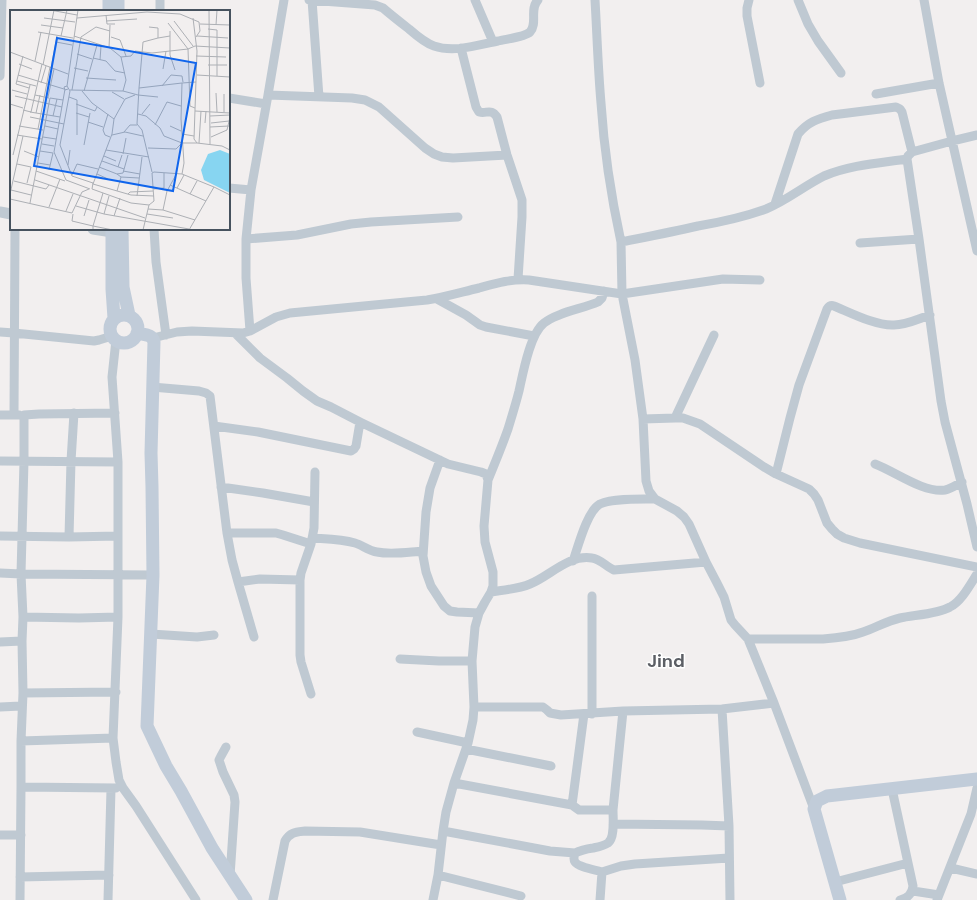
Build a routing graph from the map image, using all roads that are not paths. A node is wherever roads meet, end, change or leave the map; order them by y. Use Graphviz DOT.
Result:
graph roads {
  1 [pos="2,0"];
  2 [pos="284,0"];
  3 [pos="311,0"];
  4 [pos="475,0"];
  5 [pos="538,0"];
  6 [pos="595,0"];
  7 [pos="749,0"];
  8 [pos="798,0"];
  9 [pos="924,0"];
  10 [pos="368,2"];
  11 [pos="1,30"];
  12 [pos="10,30"];
  13 [pos="493,42"];
  14 [pos="461,48"];
  15 [pos="841,73"];
  16 [pos="0,76"];
  17 [pos="760,82"];
  18 [pos="940,82"];
  19 [pos="876,94"];
  20 [pos="319,97"];
  21 [pos="230,98"];
  22 [pos="267,99"];
  23 [pos="977,135"];
  24 [pos="952,141"];
  25 [pos="507,155"];
  26 [pos="910,156"];
  27 [pos="230,188"];
  28 [pos="251,190"];
  29 [pos="775,204"];
  30 [pos="0,212"];
  31 [pos="10,214"];
  32 [pos="458,217"];
  33 [pos="15,230"];
  34 [pos="105,230"];
  35 [pos="154,230"];
  36 [pos="117,231"];
  37 [pos="246,239"];
  38 [pos="919,239"];
  39 [pos="620,242"];
  40 [pos="860,243"];
  41 [pos="977,251"];
  42 [pos="518,279"];
  43 [pos="760,280"];
  44 [pos="604,291"];
  45 [pos="622,294"];
  46 [pos="437,298"];
  47 [pos="129,315"];
  48 [pos="930,316"];
  49 [pos="114,318"];
  50 [pos="250,331"];
  51 [pos="0,332"];
  52 [pos="14,333"];
  53 [pos="137,333"];
  54 [pos="235,333"];
  55 [pos="714,335"];
  56 [pos="159,336"];
  57 [pos="534,336"];
  58 [pos="114,338"];
  59 [pos="152,387"];
  60 [pos="74,413"];
  61 [pos="115,413"];
  62 [pos="0,415"];
  63 [pos="14,415"];
  64 [pos="24,415"];
  65 [pos="675,418"];
  66 [pos="643,420"];
  67 [pos="360,422"];
  68 [pos="214,426"];
  69 [pos="440,460"];
  70 [pos="0,461"];
  71 [pos="24,461"];
  72 [pos="70,461"];
  73 [pos="118,462"];
  74 [pos="875,464"];
  75 [pos="315,472"];
  76 [pos="776,474"];
  77 [pos="488,480"];
  78 [pos="962,482"];
  79 [pos="221,487"];
  80 [pos="655,499"];
  81 [pos="314,502"];
  82 [pos="977,502"];
  83 [pos="967,504"];
  84 [pos="226,533"];
  85 [pos="0,536"];
  86 [pos="118,536"];
  87 [pos="22,537"];
  88 [pos="69,537"];
  89 [pos="311,541"];
  90 [pos="977,547"];
  91 [pos="423,551"];
  92 [pos="572,561"];
  93 [pos="706,562"];
  94 [pos="977,567"];
  95 [pos="0,573"];
  96 [pos="21,574"];
  97 [pos="977,574"];
  98 [pos="118,575"];
  99 [pos="154,575"];
  100 [pos="300,580"];
  101 [pos="238,582"];
  102 [pos="491,592"];
  103 [pos="592,596"];
  104 [pos="479,613"];
  105 [pos="23,617"];
  106 [pos="118,617"];
  107 [pos="151,634"];
  108 [pos="214,634"];
  109 [pos="254,637"];
  110 [pos="748,639"];
  111 [pos="22,641"];
  112 [pos="0,642"];
  113 [pos="400,659"];
  114 [pos="472,661"];
  115 [pos="116,692"];
  116 [pos="22,693"];
  117 [pos="311,694"];
  118 [pos="774,703"];
  119 [pos="21,706"];
  120 [pos="0,707"];
  121 [pos="474,707"];
  122 [pos="722,709"];
  123 [pos="623,711"];
  124 [pos="588,714"];
  125 [pos="417,732"];
  126 [pos="113,738"];
  127 [pos="21,741"];
  128 [pos="466,746"];
  129 [pos="226,747"];
  130 [pos="551,766"];
  131 [pos="977,779"];
  132 [pos="454,783"];
  133 [pos="21,787"];
  134 [pos="123,788"];
  135 [pos="977,788"];
  136 [pos="111,789"];
  137 [pos="892,789"];
  138 [pos="572,805"];
  139 [pos="814,808"];
  140 [pos="613,810"];
  141 [pos="613,824"];
  142 [pos="729,826"];
  143 [pos="443,830"];
  144 [pos="0,835"];
  145 [pos="20,835"];
  146 [pos="441,845"];
  147 [pos="575,853"];
  148 [pos="730,858"];
  149 [pos="908,863"];
  150 [pos="951,868"];
  151 [pos="602,872"];
  152 [pos="977,874"];
  153 [pos="109,875"];
  154 [pos="230,876"];
  155 [pos="438,876"];
  156 [pos="20,877"];
  157 [pos="835,882"];
  158 [pos="913,891"];
  159 [pos="521,896"];
  160 [pos="938,898"];
  161 [pos="20,900"];
  162 [pos="108,900"];
  163 [pos="196,900"];
  164 [pos="246,900"];
  165 [pos="274,900"];
  166 [pos="433,900"];
  167 [pos="600,900"];
  168 [pos="730,900"];
  169 [pos="840,900"];
  170 [pos="900,900"];
  1 -- 11 [label="street"];
  2 -- 22 [label="street"];
  3 -- 10 [label="street"];
  3 -- 20 [label="street"];
  4 -- 13 [label="street"];
  5 -- 13 [label="street"];
  6 -- 39 [label="street"];
  7 -- 17 [label="street"];
  8 -- 15 [label="street"];
  9 -- 18 [label="street"];
  10 -- 14 [label="street"];
  11 -- 12 [label="street"];
  11 -- 16 [label="street"];
  13 -- 14 [label="street"];
  14 -- 25 [label="street"];
  18 -- 19 [label="street"];
  18 -- 24 [label="street"];
  20 -- 22 [label="street"];
  20 -- 25 [label="street"];
  21 -- 22 [label="street"];
  22 -- 28 [label="street"];
  23 -- 24 [label="street"];
  24 -- 26 [label="street"];
  24 -- 41 [label="street"];
  25 -- 42 [label="street"];
  26 -- 29 [label="street"];
  26 -- 29 [label="street"];
  26 -- 38 [label="street"];
  27 -- 28 [label="street"];
  28 -- 37 [label="street"];
  29 -- 39 [label="street"];
  30 -- 31 [label="street"];
  32 -- 37 [label="street"];
  33 -- 52 [label="street"];
  34 -- 36 [label="street"];
  35 -- 56 [label="street"];
  36 -- 47 [label="main road"];
  36 -- 49 [label="main road"];
  37 -- 50 [label="street"];
  38 -- 40 [label="street"];
  38 -- 48 [label="street"];
  39 -- 45 [label="street"];
  42 -- 44 [label="street"];
  42 -- 46 [label="street"];
  43 -- 45 [label="street"];
  44 -- 45 [label="street"];
  44 -- 57 [label="street"];
  45 -- 66 [label="street"];
  46 -- 50 [label="street"];
  46 -- 57 [label="street"];
  47 -- 49 [label="main road"];
  47 -- 53 [label="main road"];
  48 -- 76 [label="street"];
  48 -- 78 [label="street"];
  49 -- 58 [label="main road"];
  50 -- 54 [label="street"];
  51 -- 52 [label="street"];
  52 -- 58 [label="street"];
  52 -- 63 [label="street"];
  53 -- 56 [label="main road"];
  53 -- 58 [label="main road"];
  54 -- 56 [label="street"];
  54 -- 67 [label="street"];
  55 -- 65 [label="street"];
  56 -- 59 [label="main road"];
  57 -- 77 [label="street"];
  58 -- 61 [label="street"];
  59 -- 68 [label="street"];
  59 -- 99 [label="main road"];
  60 -- 61 [label="street"];
  60 -- 64 [label="street"];
  60 -- 72 [label="street"];
  61 -- 73 [label="street"];
  62 -- 63 [label="street"];
  63 -- 64 [label="street"];
  64 -- 71 [label="street"];
  65 -- 66 [label="street"];
  65 -- 76 [label="street"];
  66 -- 80 [label="street"];
  67 -- 68 [label="street"];
  67 -- 69 [label="street"];
  68 -- 79 [label="street"];
  69 -- 77 [label="street"];
  69 -- 91 [label="street"];
  70 -- 71 [label="street"];
  71 -- 72 [label="street"];
  71 -- 87 [label="street"];
  72 -- 73 [label="street"];
  72 -- 88 [label="street"];
  73 -- 86 [label="street"];
  74 -- 78 [label="street"];
  75 -- 81 [label="street"];
  76 -- 94 [label="street"];
  77 -- 102 [label="street"];
  78 -- 83 [label="street"];
  79 -- 81 [label="street"];
  79 -- 84 [label="street"];
  80 -- 92 [label="street"];
  80 -- 93 [label="street"];
  81 -- 89 [label="street"];
  82 -- 83 [label="street"];
  83 -- 90 [label="street"];
  84 -- 89 [label="street"];
  84 -- 101 [label="street"];
  85 -- 87 [label="street"];
  86 -- 88 [label="street"];
  86 -- 98 [label="street"];
  87 -- 88 [label="street"];
  87 -- 96 [label="street"];
  89 -- 91 [label="street"];
  89 -- 100 [label="street"];
  91 -- 104 [label="street"];
  92 -- 93 [label="street"];
  92 -- 102 [label="street"];
  93 -- 110 [label="street"];
  95 -- 96 [label="street"];
  96 -- 98 [label="street"];
  96 -- 105 [label="street"];
  97 -- 110 [label="street"];
  98 -- 99 [label="street"];
  98 -- 106 [label="street"];
  99 -- 107 [label="main road"];
  100 -- 101 [label="street"];
  100 -- 117 [label="street"];
  101 -- 109 [label="street"];
  102 -- 104 [label="street"];
  103 -- 124 [label="street"];
  104 -- 114 [label="street"];
  105 -- 106 [label="street"];
  105 -- 111 [label="street"];
  106 -- 115 [label="street"];
  107 -- 108 [label="street"];
  107 -- 154 [label="main road"];
  110 -- 118 [label="street"];
  111 -- 112 [label="street"];
  111 -- 116 [label="street"];
  113 -- 114 [label="street"];
  114 -- 121 [label="street"];
  115 -- 116 [label="street"];
  115 -- 126 [label="street"];
  116 -- 119 [label="street"];
  118 -- 122 [label="street"];
  118 -- 139 [label="street"];
  119 -- 120 [label="street"];
  119 -- 127 [label="street"];
  121 -- 124 [label="street"];
  121 -- 128 [label="street"];
  122 -- 123 [label="street"];
  122 -- 142 [label="street"];
  123 -- 124 [label="street"];
  123 -- 140 [label="street"];
  124 -- 138 [label="street"];
  125 -- 128 [label="street"];
  126 -- 127 [label="street"];
  126 -- 134 [label="street"];
  127 -- 133 [label="street"];
  128 -- 130 [label="street"];
  128 -- 132 [label="street"];
  129 -- 154 [label="street"];
  131 -- 137 [label="main road"];
  132 -- 138 [label="street"];
  132 -- 143 [label="street"];
  133 -- 136 [label="street"];
  133 -- 145 [label="street"];
  134 -- 136 [label="street"];
  134 -- 163 [label="street"];
  135 -- 150 [label="street"];
  136 -- 153 [label="street"];
  137 -- 139 [label="main road"];
  137 -- 149 [label="street"];
  138 -- 140 [label="street"];
  139 -- 157 [label="main road"];
  140 -- 141 [label="street"];
  141 -- 142 [label="street"];
  141 -- 147 [label="street"];
  142 -- 148 [label="street"];
  143 -- 146 [label="street"];
  143 -- 147 [label="street"];
  144 -- 145 [label="street"];
  145 -- 156 [label="street"];
  146 -- 155 [label="street"];
  146 -- 165 [label="street"];
  147 -- 151 [label="street"];
  148 -- 151 [label="street"];
  148 -- 168 [label="street"];
  149 -- 157 [label="street"];
  149 -- 158 [label="street"];
  150 -- 152 [label="street"];
  150 -- 160 [label="street"];
  151 -- 167 [label="street"];
  153 -- 156 [label="street"];
  153 -- 162 [label="street"];
  154 -- 164 [label="main road"];
  155 -- 159 [label="street"];
  155 -- 166 [label="street"];
  156 -- 161 [label="street"];
  157 -- 169 [label="main road"];
  158 -- 160 [label="street"];
  158 -- 170 [label="street"];
}
